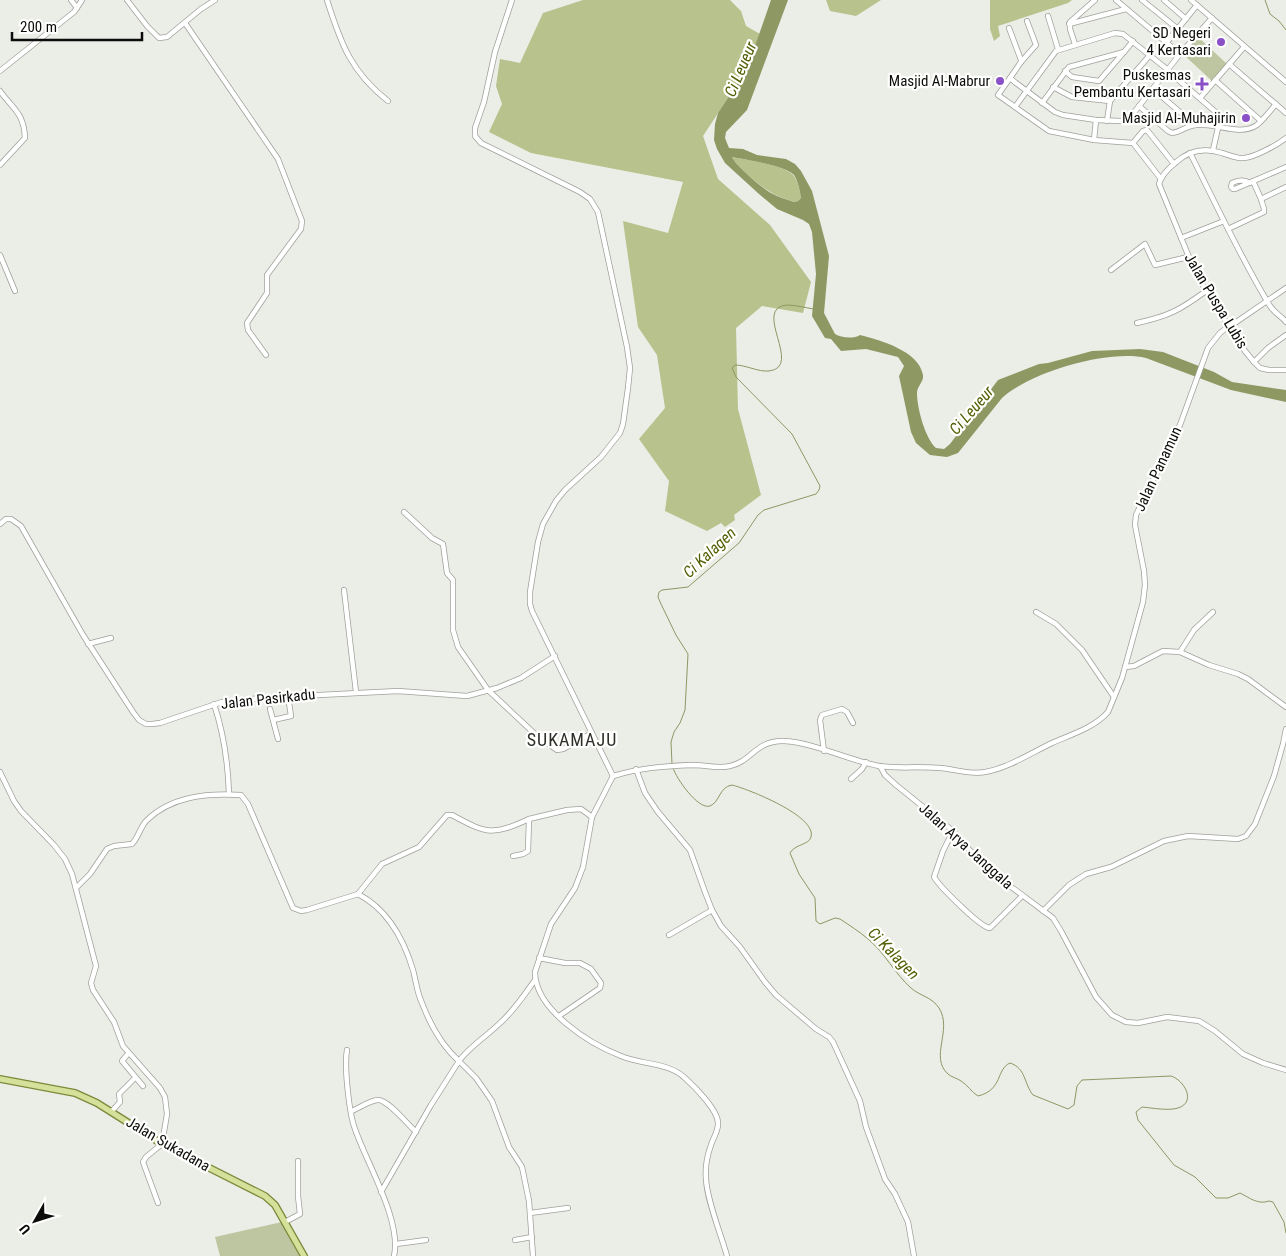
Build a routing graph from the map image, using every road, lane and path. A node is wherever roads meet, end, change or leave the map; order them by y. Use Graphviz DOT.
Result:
graph roads {
  1 [pos="71,0"];
  2 [pos="82,0"];
  3 [pos="127,0"];
  4 [pos="216,0"];
  5 [pos="326,0"];
  6 [pos="512,0"];
  7 [pos="1095,0"];
  8 [pos="1116,0"];
  9 [pos="1142,0"];
  10 [pos="1164,0"];
  11 [pos="1192,0"];
  12 [pos="1197,5"];
  13 [pos="77,8"];
  14 [pos="1126,9"];
  15 [pos="1048,16"];
  16 [pos="1186,18"];
  17 [pos="1212,18"];
  18 [pos="1027,21"];
  19 [pos="184,23"];
  20 [pos="1069,24"];
  21 [pos="1009,28"];
  22 [pos="1178,30"];
  23 [pos="1133,41"];
  24 [pos="1167,42"];
  25 [pos="1075,44"];
  26 [pos="1244,46"];
  27 [pos="1058,49"];
  28 [pos="1124,52"];
  29 [pos="1180,54"];
  30 [pos="1150,55"];
  31 [pos="1021,62"];
  32 [pos="1229,64"];
  33 [pos="1168,70"];
  34 [pos="0,71"];
  35 [pos="1065,72"];
  36 [pos="1010,78"];
  37 [pos="1215,80"];
  38 [pos="1286,82"];
  39 [pos="1053,87"];
  40 [pos="1153,89"];
  41 [pos="0,91"];
  42 [pos="1026,91"];
  43 [pos="1200,98"];
  44 [pos="388,101"];
  45 [pos="1110,101"];
  46 [pos="1042,103"];
  47 [pos="1276,104"];
  48 [pos="1139,106"];
  49 [pos="1015,107"];
  50 [pos="1286,113"];
  51 [pos="1096,120"];
  52 [pos="1107,121"];
  53 [pos="1262,121"];
  54 [pos="1195,125"];
  55 [pos="1218,126"];
  56 [pos="1286,138"];
  57 [pos="1094,140"];
  58 [pos="1133,143"];
  59 [pos="1213,150"];
  60 [pos="1190,153"];
  61 [pos="1174,164"];
  62 [pos="0,165"];
  63 [pos="1286,167"];
  64 [pos="1161,178"];
  65 [pos="1286,187"];
  66 [pos="1260,199"];
  67 [pos="1224,221"];
  68 [pos="1228,229"];
  69 [pos="1181,238"];
  70 [pos="0,255"];
  71 [pos="1188,257"];
  72 [pos="1112,270"];
  73 [pos="1286,288"];
  74 [pos="15,291"];
  75 [pos="1206,291"];
  76 [pos="1267,301"];
  77 [pos="1286,322"];
  78 [pos="1137,323"];
  79 [pos="1229,327"];
  80 [pos="1286,335"];
  81 [pos="266,355"];
  82 [pos="1254,362"];
  83 [pos="1286,370"];
  84 [pos="404,512"];
  85 [pos="0,524"];
  86 [pos="344,590"];
  87 [pos="1036,612"];
  88 [pos="1213,612"];
  89 [pos="111,638"];
  90 [pos="88,644"];
  91 [pos="1180,652"];
  92 [pos="555,656"];
  93 [pos="1125,667"];
  94 [pos="488,690"];
  95 [pos="356,692"];
  96 [pos="288,696"];
  97 [pos="1114,697"];
  98 [pos="214,704"];
  99 [pos="1286,707"];
  100 [pos="270,710"];
  101 [pos="273,720"];
  102 [pos="853,723"];
  103 [pos="1286,729"];
  104 [pos="592,733"];
  105 [pos="278,739"];
  106 [pos="824,751"];
  107 [pos="866,762"];
  108 [pos="880,766"];
  109 [pos="636,769"];
  110 [pos="0,772"];
  111 [pos="614,776"];
  112 [pos="852,779"];
  113 [pos="229,794"];
  114 [pos="592,817"];
  115 [pos="529,819"];
  116 [pos="953,831"];
  117 [pos="513,856"];
  118 [pos="76,888"];
  119 [pos="358,894"];
  120 [pos="1022,896"];
  121 [pos="712,910"];
  122 [pos="1043,911"];
  123 [pos="669,935"];
  124 [pos="539,958"];
  125 [pos="535,980"];
  126 [pos="559,1016"];
  127 [pos="347,1050"];
  128 [pos="127,1055"];
  129 [pos="459,1061"];
  130 [pos="1286,1070"];
  131 [pos="135,1078"];
  132 [pos="0,1079"];
  133 [pos="143,1086"];
  134 [pos="352,1111"];
  135 [pos="112,1112"];
  136 [pos="416,1132"];
  137 [pos="162,1144"];
  138 [pos="298,1161"];
  139 [pos="381,1192"];
  140 [pos="158,1203"];
  141 [pos="568,1208"];
  142 [pos="530,1213"];
  143 [pos="285,1222"];
  144 [pos="532,1237"];
  145 [pos="426,1240"];
  146 [pos="514,1240"];
  147 [pos="396,1244"];
  148 [pos="304,1256"];
  149 [pos="394,1256"];
  150 [pos="533,1256"];
  151 [pos="727,1256"];
  152 [pos="914,1256"];
  1 -- 13 [label="street"];
  2 -- 13 [label="street"];
  3 -- 19 [label="street"];
  4 -- 19 [label="street"];
  5 -- 44 [label="street"];
  6 -- 92 [label="street"];
  7 -- 20 [label="street"];
  8 -- 14 [label="street"];
  9 -- 22 [label="street"];
  10 -- 16 [label="street"];
  11 -- 12 [label="street"];
  12 -- 16 [label="street"];
  12 -- 17 [label="street"];
  13 -- 34 [label="street"];
  14 -- 20 [label="street"];
  14 -- 24 [label="street"];
  15 -- 27 [label="street"];
  16 -- 22 [label="street"];
  17 -- 26 [label="street"];
  17 -- 29 [label="street"];
  18 -- 31 [label="street"];
  19 -- 81 [label="street"];
  20 -- 25 [label="street"];
  21 -- 31 [label="street"];
  22 -- 24 [label="street"];
  23 -- 25 [label="street"];
  23 -- 28 [label="street"];
  23 -- 30 [label="street"];
  24 -- 29 [label="street"];
  25 -- 27 [label="street"];
  26 -- 32 [label="street"];
  26 -- 38 [label="street"];
  27 -- 42 [label="street"];
  28 -- 35 [label="street"];
  28 -- 35 [label="street"];
  29 -- 33 [label="street"];
  30 -- 33 [label="street"];
  30 -- 45 [label="street"];
  31 -- 36 [label="street"];
  32 -- 37 [label="street"];
  32 -- 47 [label="street"];
  33 -- 40 [label="street"];
  33 -- 43 [label="street"];
  35 -- 39 [label="street"];
  36 -- 42 [label="street"];
  36 -- 49 [label="street"];
  37 -- 43 [label="street"];
  37 -- 53 [label="street"];
  39 -- 45 [label="street"];
  39 -- 46 [label="street"];
  40 -- 48 [label="street"];
  40 -- 54 [label="street"];
  41 -- 62 [label="street"];
  42 -- 46 [label="street"];
  42 -- 49 [label="street"];
  43 -- 55 [label="street"];
  45 -- 52 [label="street"];
  46 -- 51 [label="street"];
  47 -- 50 [label="street"];
  47 -- 53 [label="street"];
  48 -- 52 [label="street"];
  48 -- 54 [label="street"];
  49 -- 57 [label="street"];
  51 -- 52 [label="street"];
  51 -- 57 [label="street"];
  53 -- 55 [label="street"];
  54 -- 55 [label="street"];
  55 -- 59 [label="street"];
  56 -- 59 [label="street"];
  57 -- 58 [label="street"];
  58 -- 61 [label="street"];
  58 -- 64 [label="street"];
  59 -- 60 [label="street"];
  60 -- 61 [label="street"];
  60 -- 67 [label="street"];
  61 -- 64 [label="street"];
  63 -- 66 [label="street"];
  64 -- 69 [label="street, Jalan Puspa Lubis"];
  65 -- 66 [label="street"];
  66 -- 68 [label="street"];
  67 -- 68 [label="street"];
  67 -- 69 [label="street"];
  68 -- 76 [label="street"];
  69 -- 71 [label="street, Jalan Puspa Lubis"];
  70 -- 74 [label="street"];
  71 -- 72 [label="street"];
  71 -- 75 [label="street, Jalan Puspa Lubis"];
  73 -- 76 [label="street, Jalan Panamun"];
  75 -- 78 [label="street"];
  75 -- 79 [label="street, Jalan Puspa Lubis"];
  76 -- 77 [label="street"];
  76 -- 79 [label="street, Jalan Panamun"];
  79 -- 82 [label="street, Jalan Puspa Lubis"];
  79 -- 93 [label="street, Jalan Panamun"];
  80 -- 82 [label="street"];
  82 -- 83 [label="street, Jalan Puspa Lubis"];
  84 -- 94 [label="street"];
  85 -- 90 [label="street, Jalan Pasirkadu"];
  86 -- 95 [label="street"];
  87 -- 97 [label="street"];
  88 -- 91 [label="street"];
  89 -- 90 [label="street"];
  90 -- 98 [label="street, Jalan Pasirkadu"];
  91 -- 93 [label="street"];
  91 -- 99 [label="street"];
  92 -- 94 [label="street, Jalan Pasirkadu"];
  92 -- 104 [label="street"];
  93 -- 97 [label="street, Jalan Panamun"];
  94 -- 95 [label="street, Jalan Pasirkadu"];
  94 -- 104 [label="street"];
  95 -- 96 [label="street, Jalan Pasirkadu"];
  96 -- 98 [label="street, Jalan Pasirkadu"];
  96 -- 101 [label="street"];
  97 -- 108 [label="street, Jalan Panamun"];
  98 -- 113 [label="street"];
  100 -- 101 [label="street"];
  101 -- 105 [label="street"];
  102 -- 106 [label="street"];
  103 -- 122 [label="street"];
  104 -- 111 [label="street"];
  106 -- 107 [label="street, Jalan Panamun"];
  106 -- 109 [label="street, Jalan Panamun"];
  107 -- 108 [label="street, Jalan Panamun"];
  107 -- 112 [label="street"];
  108 -- 116 [label="street, Jalan Arya Janggala"];
  109 -- 111 [label="street, Jalan Panamun"];
  109 -- 121 [label="street"];
  110 -- 118 [label="street"];
  111 -- 114 [label="street"];
  113 -- 118 [label="street"];
  113 -- 119 [label="street"];
  114 -- 115 [label="street"];
  114 -- 124 [label="street"];
  115 -- 117 [label="street"];
  115 -- 119 [label="street"];
  116 -- 120 [label="street, Jalan Arya Janggala"];
  116 -- 120 [label="street"];
  118 -- 137 [label="street"];
  119 -- 129 [label="street"];
  120 -- 122 [label="street, Jalan Arya Janggala"];
  121 -- 123 [label="street"];
  121 -- 152 [label="street"];
  122 -- 130 [label="street, Jalan Arya Janggala"];
  124 -- 125 [label="street"];
  124 -- 126 [label="street"];
  125 -- 126 [label="street"];
  125 -- 129 [label="street"];
  126 -- 151 [label="street"];
  127 -- 134 [label="street"];
  128 -- 131 [label="street"];
  129 -- 136 [label="street"];
  129 -- 142 [label="street"];
  131 -- 133 [label="street"];
  131 -- 135 [label="street"];
  132 -- 135 [label="main road, Jalan Sukadana"];
  134 -- 136 [label="street"];
  134 -- 139 [label="street"];
  135 -- 137 [label="main road, Jalan Sukadana"];
  136 -- 139 [label="street"];
  137 -- 140 [label="street"];
  137 -- 143 [label="main road, Jalan Sukadana"];
  138 -- 143 [label="street"];
  139 -- 147 [label="street"];
  141 -- 142 [label="street"];
  142 -- 144 [label="street"];
  143 -- 148 [label="main road, Jalan Sukadana"];
  144 -- 146 [label="street"];
  144 -- 150 [label="street"];
  145 -- 147 [label="street"];
  147 -- 149 [label="street"];
}
